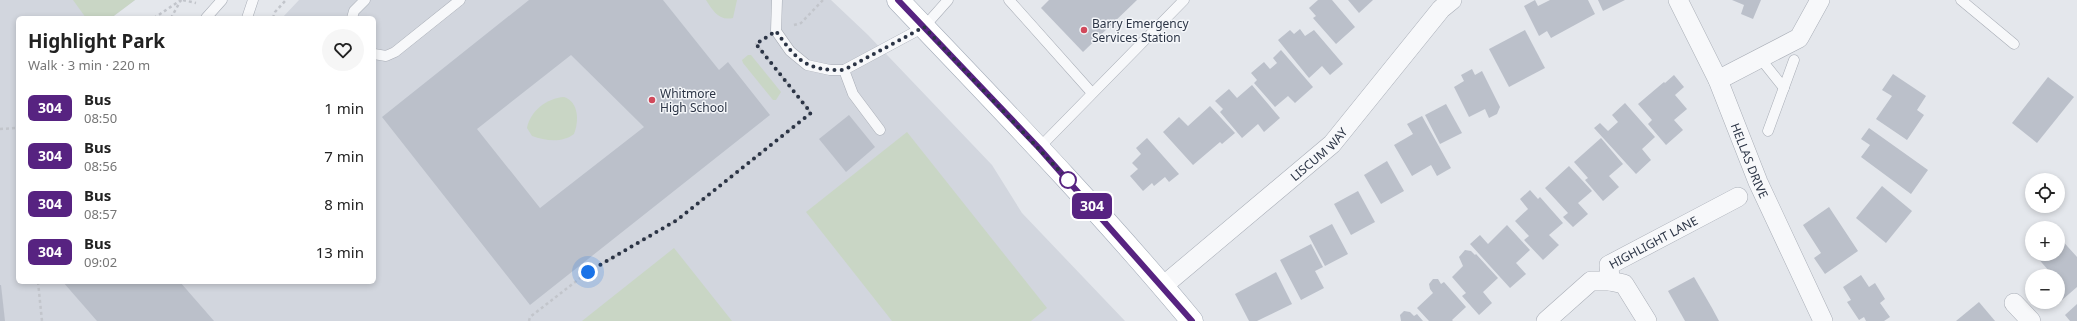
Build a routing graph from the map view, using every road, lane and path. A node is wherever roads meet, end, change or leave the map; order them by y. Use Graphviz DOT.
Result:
graph roads {
  1 [pos="181,0"];
  2 [pos="222,0"];
  3 [pos="252,0"];
  4 [pos="286,0"];
  5 [pos="366,0"];
  6 [pos="460,0"];
  7 [pos="777,0"];
  8 [pos="823,0"];
  9 [pos="898,0"];
  10 [pos="948,0"];
  11 [pos="1009,0"];
  12 [pos="1184,0"];
  13 [pos="1452,0"];
  14 [pos="1678,0"];
  15 [pos="1820,0"];
  16 [pos="1961,0"];
  17 [pos="157,16"];
  18 [pos="172,16"];
  19 [pos="208,16"];
  20 [pos="248,16"];
  21 [pos="274,16"];
  22 [pos="352,16"];
  23 [pos="924,27"];
  24 [pos="776,31"];
  25 [pos="2014,44"];
  26 [pos="376,54"];
  27 [pos="1760,58"];
  28 [pos="1794,60"];
  29 [pos="844,70"];
  30 [pos="1718,80"];
  31 [pos="1784,88"];
  32 [pos="1092,93"];
  33 [pos="16,128"];
  34 [pos="0,129"];
  35 [pos="880,130"];
  36 [pos="1768,132"];
  37 [pos="1039,148"];
  38 [pos="1738,197"];
  39 [pos="1610,281"];
  40 [pos="38,284"];
  41 [pos="1163,286"];
  42 [pos="2014,303"];
  43 [pos="42,321"];
  44 [pos="529,321"];
  45 [pos="1192,321"];
  46 [pos="1546,321"];
  47 [pos="1647,321"];
  48 [pos="1823,321"];
  49 [pos="2030,321"];
  1 -- 17 [label="path"];
  1 -- 18 [label="path"];
  2 -- 19 [label="lane"];
  3 -- 20 [label="lane"];
  4 -- 21 [label="path"];
  5 -- 22 [label="lane"];
  6 -- 26 [label="lane"];
  7 -- 24 [label="lane"];
  8 -- 24 [label="path"];
  9 -- 23 [label="main road"];
  10 -- 23 [label="lane"];
  11 -- 32 [label="lane"];
  12 -- 32 [label="lane"];
  13 -- 41 [label="street, LISCUM WAY"];
  14 -- 30 [label="street, HELLAS DRIVE"];
  15 -- 27 [label="street"];
  16 -- 25 [label="lane"];
  23 -- 29 [label="lane"];
  23 -- 37 [label="main road"];
  24 -- 29 [label="lane"];
  24 -- 44 [label="path"];
  27 -- 30 [label="street"];
  27 -- 31 [label="lane"];
  28 -- 31 [label="lane"];
  29 -- 35 [label="lane"];
  30 -- 48 [label="street, HELLAS DRIVE"];
  31 -- 36 [label="lane"];
  32 -- 37 [label="lane"];
  33 -- 34 [label="path"];
  37 -- 41 [label="main road"];
  38 -- 39 [label="street, HIGHLIGHT LANE"];
  39 -- 46 [label="street, HIGHLIGHT LANE"];
  39 -- 47 [label="street"];
  40 -- 43 [label="path"];
  41 -- 45 [label="main road"];
  42 -- 49 [label="street"];
}
